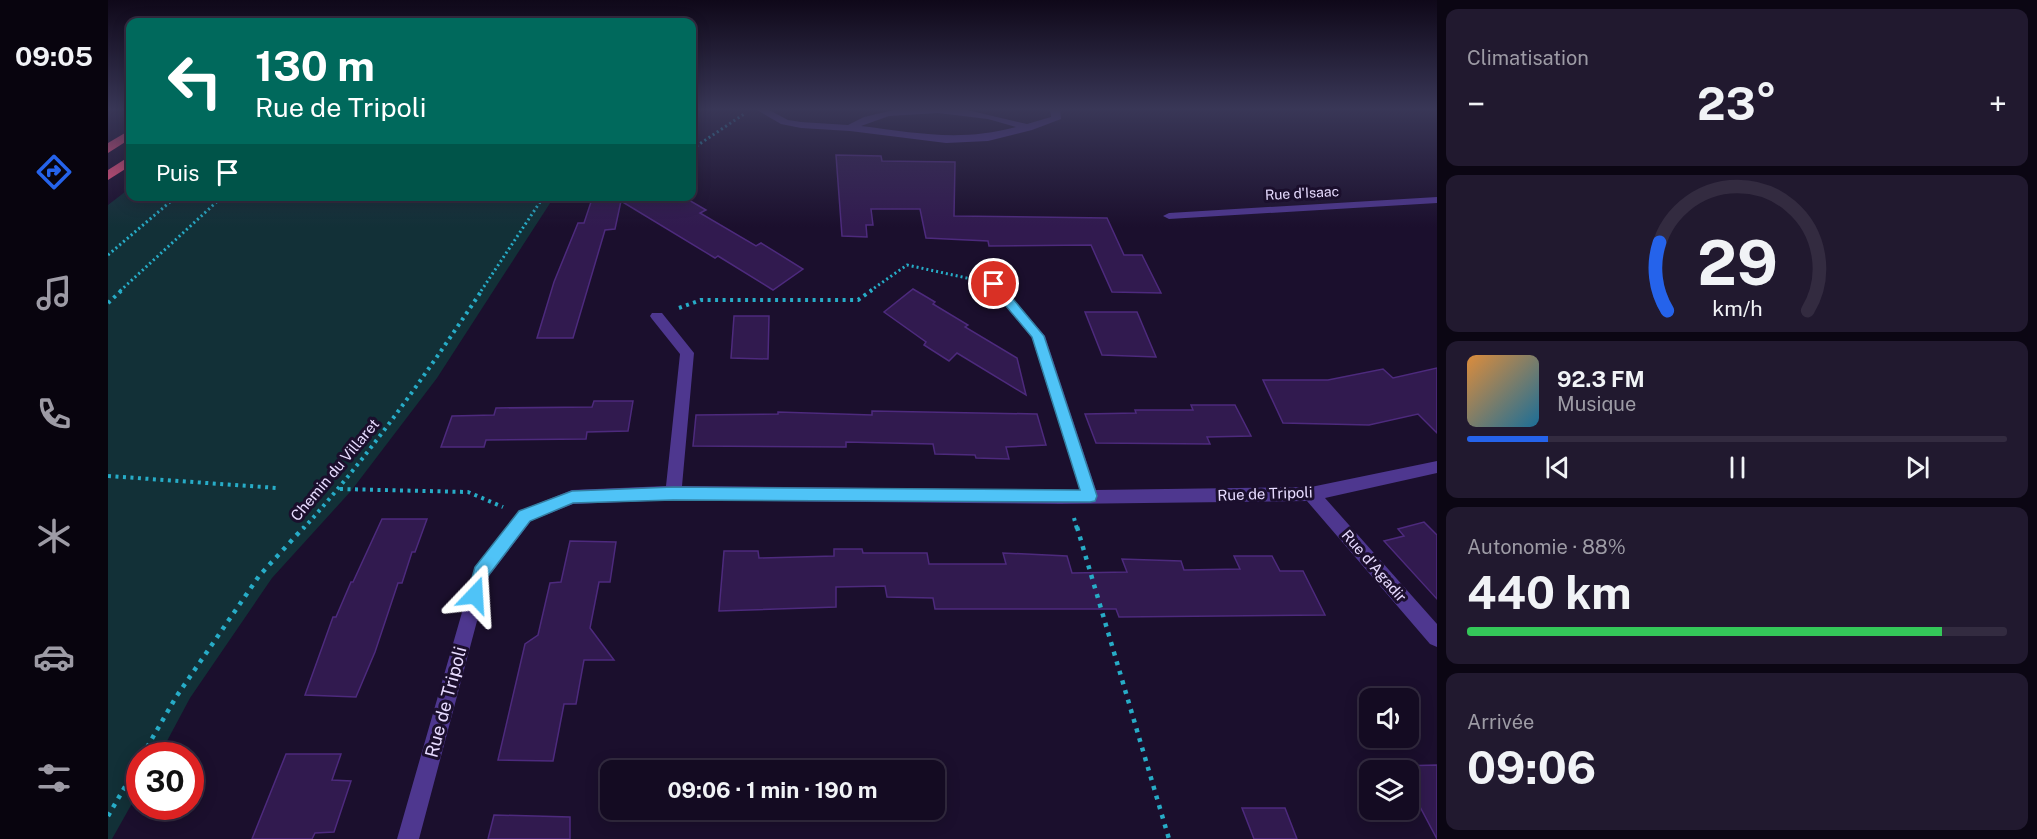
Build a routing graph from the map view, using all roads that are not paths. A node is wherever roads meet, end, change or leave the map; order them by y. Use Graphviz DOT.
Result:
graph roads {
  1 [pos="126,163"];
  2 [pos="108,176"];
  3 [pos="1437,200"];
  4 [pos="1169,216"];
  5 [pos="994,284"];
  6 [pos="657,316"];
  7 [pos="1437,466"];
  8 [pos="673,494"];
  9 [pos="1311,494"];
  10 [pos="1090,496"];
  11 [pos="1437,638"];
  12 [pos="408,839"];
  1 -- 2 [label="highway"];
  3 -- 4 [label="street, Rue d'Isaac"];
  5 -- 10 [label="street"];
  6 -- 8 [label="street"];
  7 -- 9 [label="street, Rue de Tripoli"];
  8 -- 10 [label="street, Rue de Tripoli"];
  8 -- 12 [label="street, Rue de Tripoli"];
  9 -- 10 [label="street, Rue de Tripoli"];
  9 -- 11 [label="street, Rue d'Agadir"];
}
